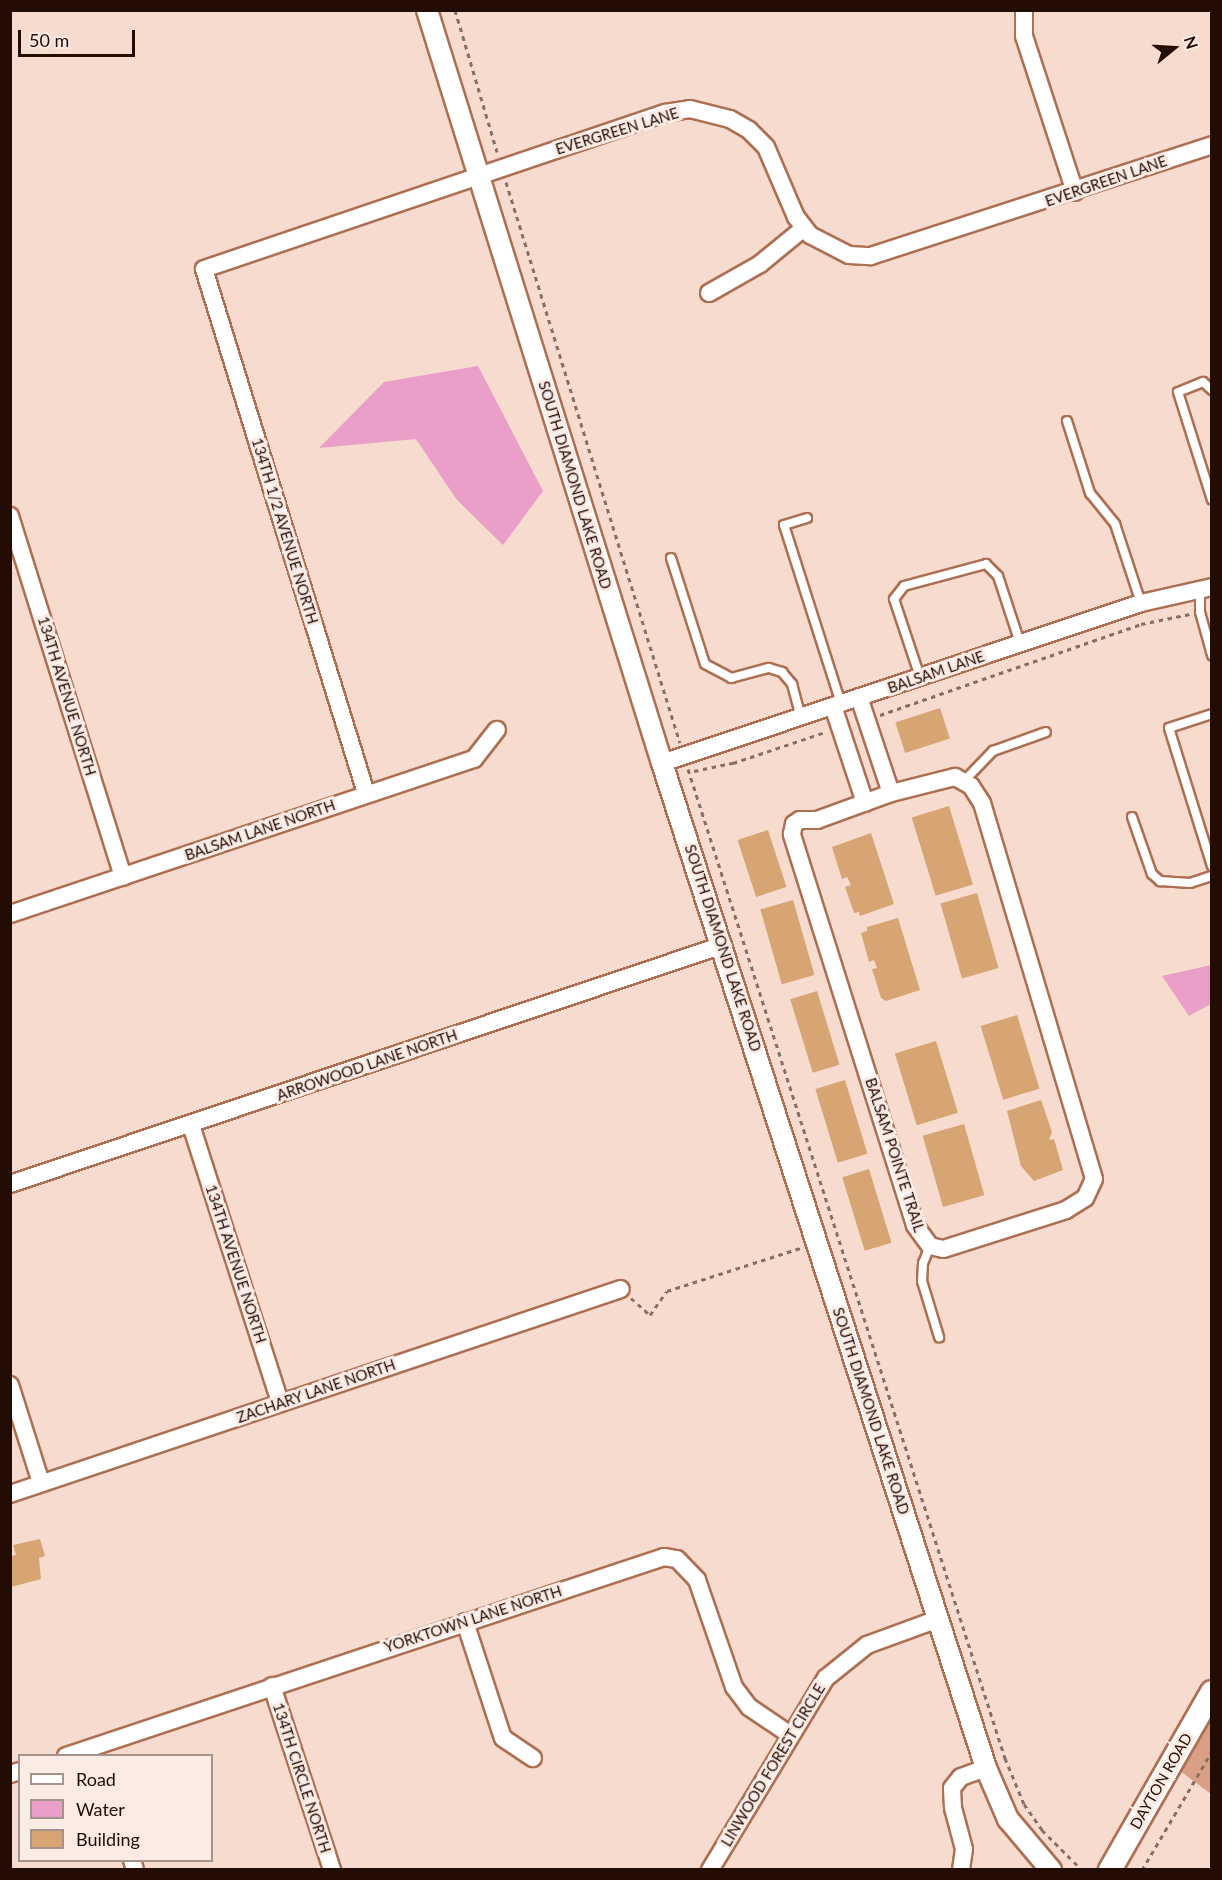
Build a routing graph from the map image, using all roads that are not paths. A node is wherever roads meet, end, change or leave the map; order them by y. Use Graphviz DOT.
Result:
graph roads {
  1 [pos="427,10"];
  2 [pos="1024,10"];
  3 [pos="1212,146"];
  4 [pos="479,175"];
  5 [pos="1075,192"];
  6 [pos="804,228"];
  7 [pos="204,269"];
  8 [pos="709,293"];
  9 [pos="1212,390"];
  10 [pos="1067,421"];
  11 [pos="1212,500"];
  12 [pos="10,516"];
  13 [pos="807,518"];
  14 [pos="671,558"];
  15 [pos="1206,588"];
  16 [pos="1141,603"];
  17 [pos="1020,643"];
  18 [pos="1212,655"];
  19 [pos="920,677"];
  20 [pos="859,697"];
  21 [pos="837,705"];
  22 [pos="1212,714"];
  23 [pos="801,717"];
  24 [pos="497,730"];
  25 [pos="1046,732"];
  26 [pos="662,763"];
  27 [pos="964,781"];
  28 [pos="366,793"];
  29 [pos="891,793"];
  30 [pos="865,803"];
  31 [pos="1132,818"];
  32 [pos="1212,866"];
  33 [pos="1212,876"];
  34 [pos="123,877"];
  35 [pos="10,914"];
  36 [pos="723,945"];
  37 [pos="191,1125"];
  38 [pos="10,1184"];
  39 [pos="930,1246"];
  40 [pos="621,1289"];
  41 [pos="939,1337"];
  42 [pos="10,1385"];
  43 [pos="280,1403"];
  44 [pos="41,1483"];
  45 [pos="10,1494"];
  46 [pos="938,1619"];
  47 [pos="465,1622"];
  48 [pos="272,1686"];
  49 [pos="1212,1692"];
  50 [pos="789,1734"];
  51 [pos="96,1751"];
  52 [pos="74,1754"];
  53 [pos="533,1758"];
  54 [pos="986,1768"];
  55 [pos="332,1869"];
  56 [pos="710,1869"];
  57 [pos="962,1869"];
  58 [pos="1051,1869"];
  59 [pos="1110,1869"];
  1 -- 4 [label="street, SOUTH DIAMOND LAKE ROAD"];
  2 -- 5 [label="street"];
  3 -- 5 [label="street, EVERGREEN LANE"];
  4 -- 6 [label="street, EVERGREEN LANE"];
  4 -- 7 [label="street, EVERGREEN LANE"];
  4 -- 26 [label="street, SOUTH DIAMOND LAKE ROAD"];
  5 -- 6 [label="street, EVERGREEN LANE"];
  6 -- 8 [label="street"];
  7 -- 28 [label="street, 134TH 1/2 AVENUE NORTH"];
  9 -- 11 [label="lane"];
  10 -- 16 [label="lane"];
  12 -- 34 [label="street, 134TH AVENUE NORTH"];
  13 -- 21 [label="lane"];
  14 -- 23 [label="lane"];
  15 -- 16 [label="street, BALSAM LANE"];
  15 -- 18 [label="lane"];
  16 -- 17 [label="street, BALSAM LANE"];
  17 -- 19 [label="street, BALSAM LANE"];
  17 -- 19 [label="lane"];
  19 -- 20 [label="street, BALSAM LANE"];
  20 -- 21 [label="street, BALSAM LANE"];
  20 -- 29 [label="street"];
  21 -- 23 [label="street, BALSAM LANE"];
  21 -- 30 [label="street"];
  22 -- 32 [label="lane"];
  23 -- 26 [label="street, BALSAM LANE"];
  24 -- 28 [label="street, BALSAM LANE NORTH"];
  25 -- 27 [label="lane"];
  26 -- 36 [label="street, SOUTH DIAMOND LAKE ROAD"];
  27 -- 29 [label="street, BALSAM POINTE TRAIL"];
  27 -- 39 [label="street, BALSAM POINTE TRAIL"];
  28 -- 34 [label="street, BALSAM LANE NORTH"];
  29 -- 30 [label="street, BALSAM POINTE TRAIL"];
  30 -- 39 [label="street, BALSAM POINTE TRAIL"];
  31 -- 33 [label="lane"];
  34 -- 35 [label="street, BALSAM LANE NORTH"];
  36 -- 37 [label="street, ARROWOOD LANE NORTH"];
  36 -- 46 [label="street, SOUTH DIAMOND LAKE ROAD"];
  37 -- 38 [label="street, ARROWOOD LANE NORTH"];
  37 -- 43 [label="street, 134TH AVENUE NORTH"];
  39 -- 41 [label="lane"];
  40 -- 43 [label="street, ZACHARY LANE NORTH"];
  42 -- 44 [label="street"];
  43 -- 44 [label="street, ZACHARY LANE NORTH"];
  44 -- 45 [label="street, ZACHARY LANE NORTH"];
  46 -- 50 [label="street, LINWOOD FOREST CIRCLE"];
  46 -- 54 [label="street, SOUTH DIAMOND LAKE ROAD"];
  47 -- 48 [label="street, YORKTOWN LANE NORTH"];
  47 -- 50 [label="street, YORKTOWN LANE NORTH"];
  47 -- 53 [label="street"];
  48 -- 51 [label="street, YORKTOWN LANE NORTH"];
  48 -- 55 [label="street, 134TH CIRCLE NORTH"];
  49 -- 59 [label="main road, DAYTON ROAD"];
  50 -- 56 [label="street, LINWOOD FOREST CIRCLE"];
  51 -- 52 [label="street, YORKTOWN LANE NORTH"];
  54 -- 57 [label="street"];
  54 -- 58 [label="street, SOUTH DIAMOND LAKE ROAD"];
}
